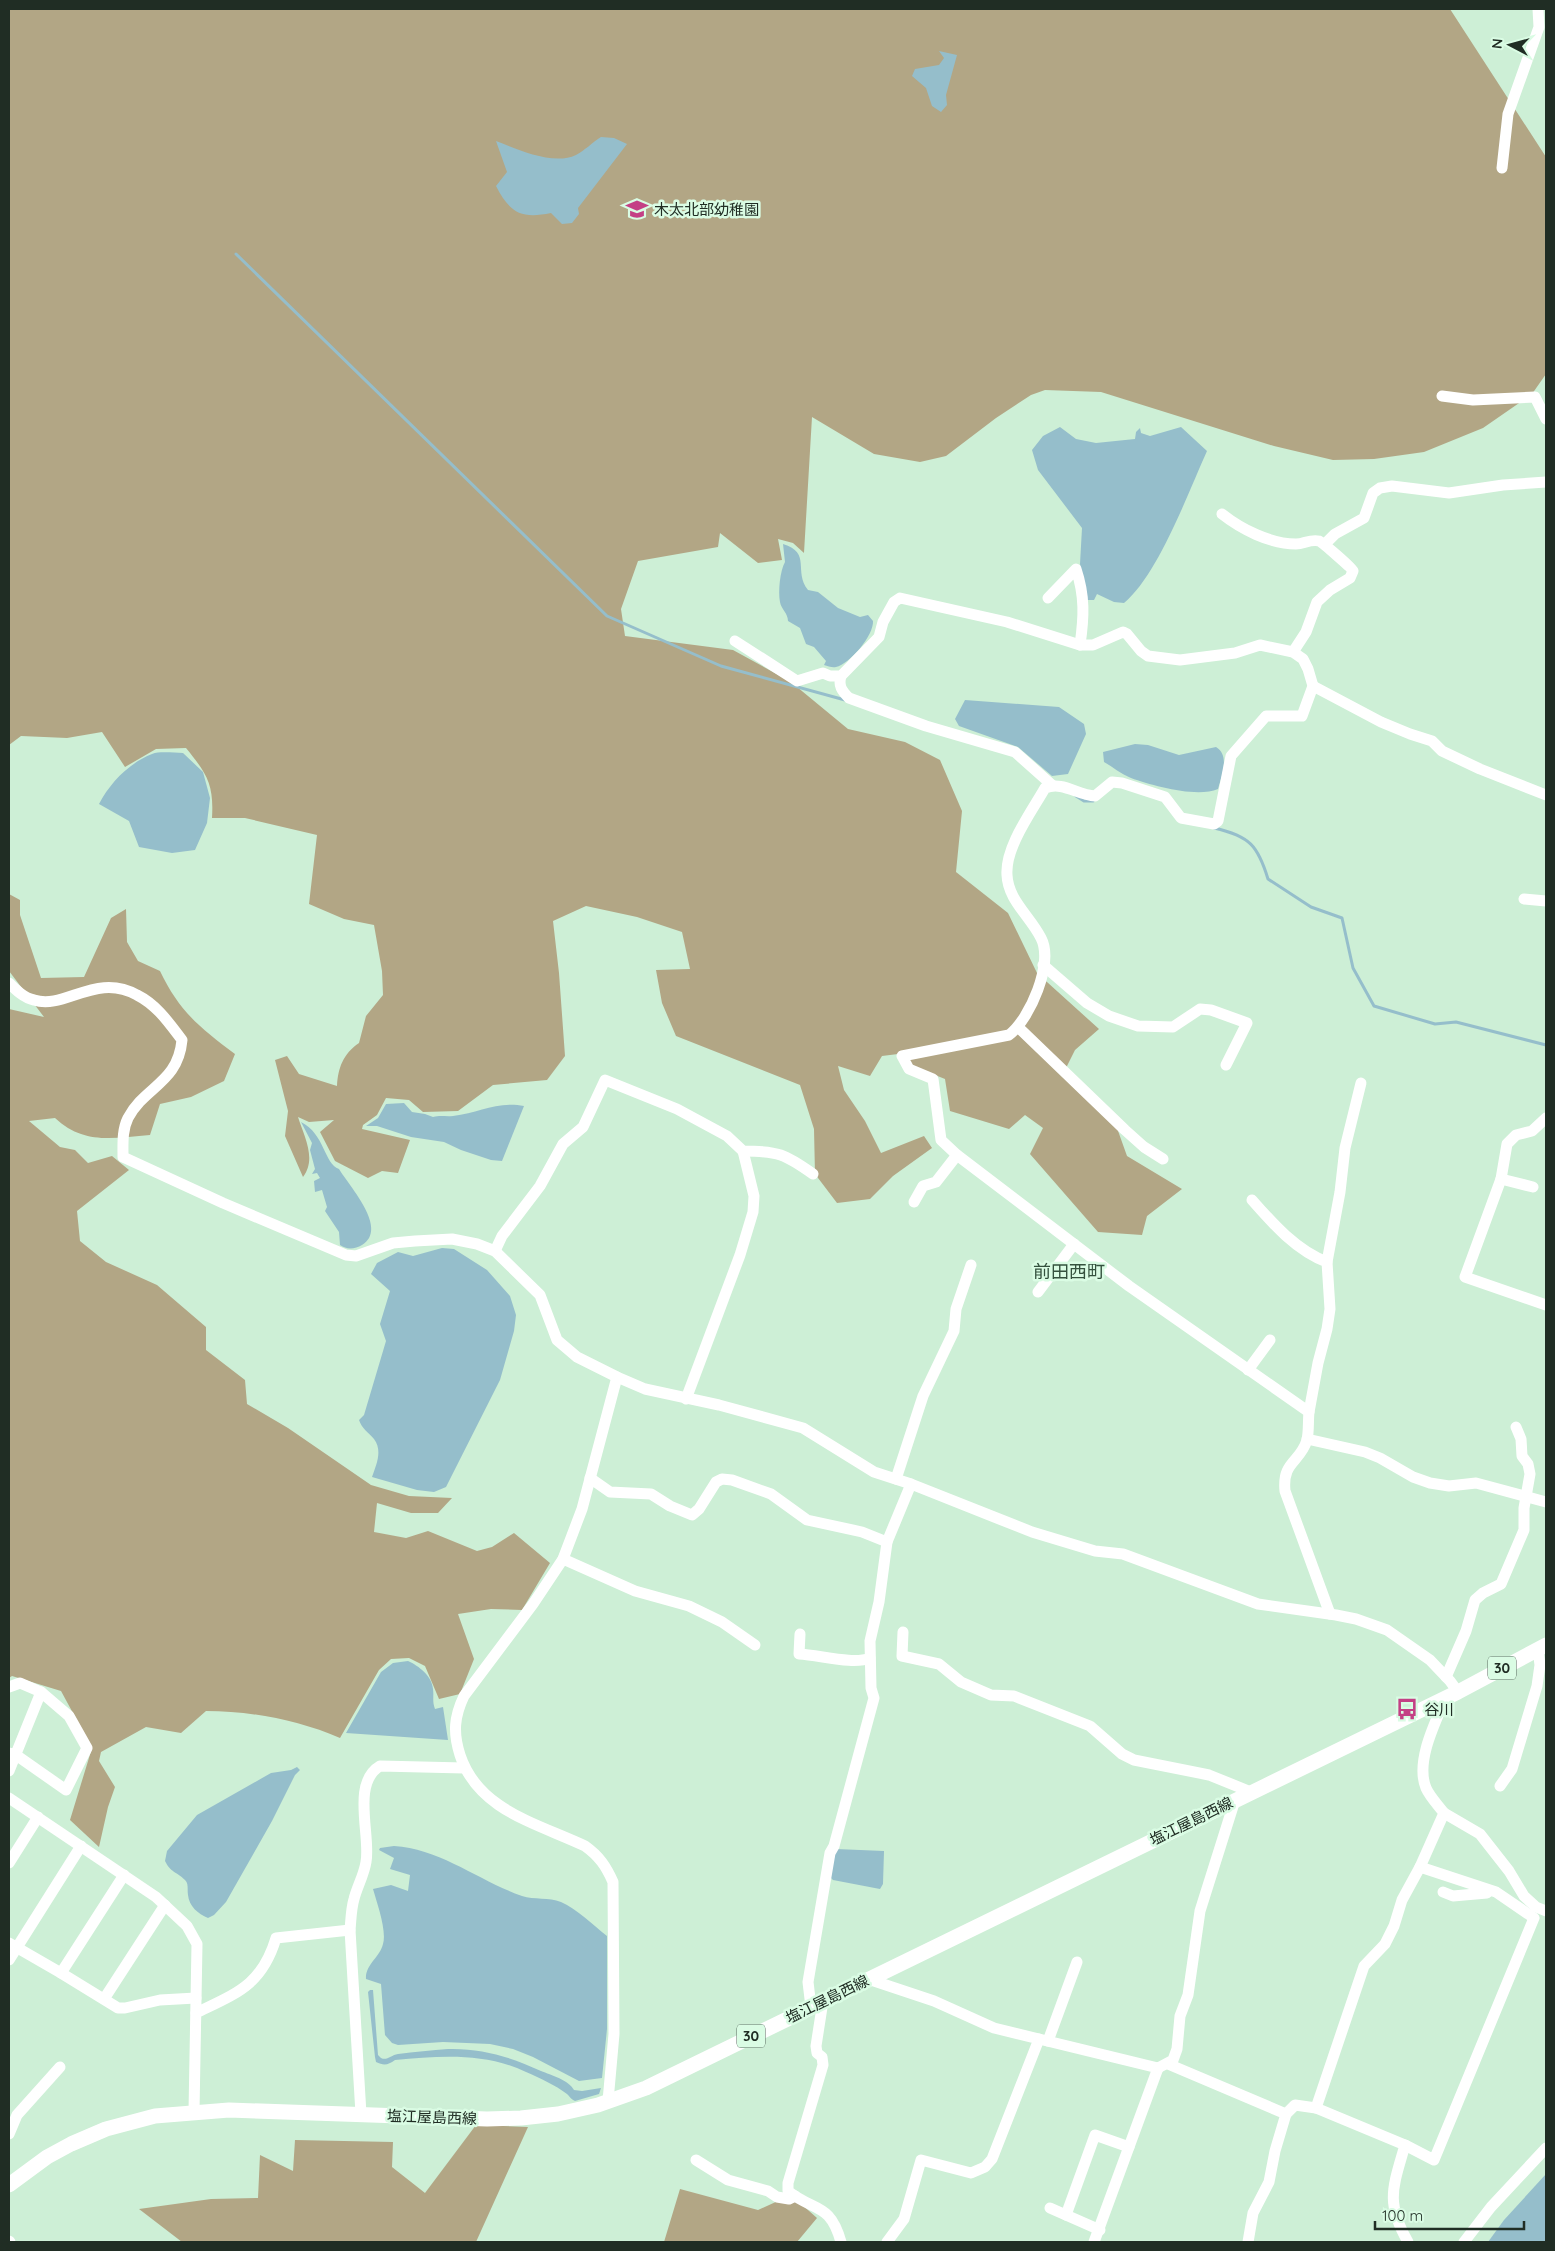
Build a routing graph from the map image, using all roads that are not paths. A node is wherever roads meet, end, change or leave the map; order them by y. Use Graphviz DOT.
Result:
graph roads {
  1 [pos="1538,9"];
  2 [pos="1502,168"];
  3 [pos="1442,396"];
  4 [pos="1546,420"];
  5 [pos="1546,482"];
  6 [pos="1222,514"];
  7 [pos="1325,544"];
  8 [pos="1048,598"];
  9 [pos="734,641"];
  10 [pos="1080,645"];
  11 [pos="1293,652"];
  12 [pos="841,676"];
  13 [pos="1313,686"];
  14 [pos="1059,786"];
  15 [pos="1546,795"];
  16 [pos="1524,899"];
  17 [pos="1546,902"];
  18 [pos="1043,965"];
  19 [pos="9,983"];
  20 [pos="1019,1028"];
  21 [pos="1226,1065"];
  22 [pos="1361,1083"];
  23 [pos="1546,1118"];
  24 [pos="743,1151"];
  25 [pos="957,1155"];
  26 [pos="1163,1160"];
  27 [pos="813,1174"];
  28 [pos="1501,1179"];
  29 [pos="1533,1187"];
  30 [pos="1252,1200"];
  31 [pos="914,1202"];
  32 [pos="1074,1244"];
  33 [pos="495,1251"];
  34 [pos="1328,1262"];
  35 [pos="971,1265"];
  36 [pos="1038,1292"];
  37 [pos="1546,1305"];
  38 [pos="1270,1340"];
  39 [pos="1248,1370"];
  40 [pos="616,1377"];
  41 [pos="686,1399"];
  42 [pos="1309,1412"];
  43 [pos="1516,1426"];
  44 [pos="1307,1439"];
  45 [pos="590,1478"];
  46 [pos="896,1479"];
  47 [pos="911,1484"];
  48 [pos="1526,1496"];
  49 [pos="1546,1502"];
  50 [pos="888,1542"];
  51 [pos="563,1559"];
  52 [pos="1330,1614"];
  53 [pos="903,1632"];
  54 [pos="800,1634"];
  55 [pos="755,1645"];
  56 [pos="1542,1647"];
  57 [pos="870,1658"];
  58 [pos="9,1687"];
  59 [pos="1542,1688"];
  60 [pos="1450,1689"];
  61 [pos="41,1692"];
  62 [pos="12,1754"];
  63 [pos="464,1768"];
  64 [pos="9,1771"];
  65 [pos="1500,1786"];
  66 [pos="1251,1792"];
  67 [pos="9,1798"];
  68 [pos="1235,1800"];
  69 [pos="1444,1813"];
  70 [pos="38,1817"];
  71 [pos="81,1846"];
  72 [pos="11,1855"];
  73 [pos="1420,1867"];
  74 [pos="124,1875"];
  75 [pos="1443,1892"];
  76 [pos="1496,1892"];
  77 [pos="165,1905"];
  78 [pos="1541,1909"];
  79 [pos="350,1930"];
  80 [pos="12,1946"];
  81 [pos="9,1960"];
  82 [pos="1077,1962"];
  83 [pos="60,1973"];
  84 [pos="868,1979"];
  85 [pos="196,1998"];
  86 [pos="104,1999"];
  87 [pos="817,2004"];
  88 [pos="196,2013"];
  89 [pos="1043,2040"];
  90 [pos="1163,2066"];
  91 [pos="60,2067"];
  92 [pos="608,2101"];
  93 [pos="1316,2108"];
  94 [pos="194,2112"];
  95 [pos="361,2114"];
  96 [pos="1286,2114"];
  97 [pos="9,2134"];
  98 [pos="1405,2145"];
  99 [pos="1129,2147"];
  100 [pos="1546,2148"];
  101 [pos="696,2160"];
  102 [pos="9,2185"];
  103 [pos="795,2196"];
  104 [pos="1050,2208"];
  105 [pos="1066,2215"];
  106 [pos="1100,2230"];
  107 [pos="841,2242"];
  108 [pos="887,2242"];
  109 [pos="1094,2242"];
  110 [pos="1248,2242"];
  111 [pos="1408,2242"];
  112 [pos="1464,2242"];
  1 -- 2 [label="street"];
  3 -- 4 [label="street"];
  5 -- 7 [label="street"];
  6 -- 7 [label="street"];
  7 -- 11 [label="street"];
  8 -- 10 [label="street"];
  9 -- 12 [label="street"];
  10 -- 11 [label="street"];
  10 -- 12 [label="street"];
  11 -- 13 [label="street"];
  12 -- 14 [label="street"];
  13 -- 14 [label="street"];
  13 -- 15 [label="street"];
  14 -- 18 [label="street"];
  16 -- 17 [label="street"];
  18 -- 20 [label="street"];
  18 -- 21 [label="street"];
  19 -- 33 [label="street"];
  20 -- 25 [label="street"];
  20 -- 26 [label="street"];
  22 -- 34 [label="street"];
  23 -- 28 [label="street"];
  24 -- 27 [label="street"];
  24 -- 33 [label="street"];
  24 -- 41 [label="street"];
  25 -- 31 [label="street"];
  25 -- 32 [label="street"];
  28 -- 29 [label="street"];
  28 -- 37 [label="street"];
  30 -- 34 [label="street"];
  32 -- 36 [label="street"];
  32 -- 39 [label="street"];
  33 -- 40 [label="street"];
  34 -- 42 [label="street"];
  35 -- 46 [label="street"];
  38 -- 39 [label="street"];
  39 -- 42 [label="street"];
  40 -- 41 [label="street"];
  40 -- 45 [label="street"];
  41 -- 46 [label="street"];
  42 -- 44 [label="street"];
  43 -- 48 [label="street"];
  44 -- 48 [label="street"];
  44 -- 52 [label="street"];
  45 -- 50 [label="street"];
  45 -- 51 [label="street"];
  46 -- 47 [label="street"];
  47 -- 50 [label="street"];
  47 -- 52 [label="street"];
  48 -- 49 [label="street"];
  48 -- 60 [label="street"];
  50 -- 57 [label="street"];
  51 -- 55 [label="street"];
  51 -- 63 [label="street"];
  52 -- 60 [label="street"];
  53 -- 66 [label="street"];
  54 -- 57 [label="street"];
  56 -- 59 [label="street"];
  56 -- 60 [label="main road, 塩江屋島西線 / 30"];
  57 -- 87 [label="street"];
  58 -- 61 [label="street"];
  59 -- 65 [label="street"];
  60 -- 66 [label="main road, 塩江屋島西線 / 30"];
  60 -- 69 [label="street"];
  61 -- 62 [label="street"];
  61 -- 62 [label="street"];
  62 -- 64 [label="street"];
  63 -- 79 [label="street"];
  63 -- 92 [label="street"];
  66 -- 68 [label="main road, 塩江屋島西線 / 30"];
  67 -- 70 [label="street"];
  68 -- 84 [label="main road, 塩江屋島西線 / 30"];
  68 -- 90 [label="street"];
  69 -- 73 [label="street"];
  69 -- 78 [label="street"];
  70 -- 71 [label="street"];
  70 -- 72 [label="street"];
  71 -- 74 [label="street"];
  71 -- 80 [label="street"];
  73 -- 76 [label="street"];
  73 -- 93 [label="street"];
  74 -- 77 [label="street"];
  74 -- 83 [label="street"];
  75 -- 76 [label="street"];
  76 -- 78 [label="street"];
  76 -- 98 [label="street"];
  77 -- 85 [label="street"];
  77 -- 86 [label="street"];
  79 -- 88 [label="street"];
  79 -- 95 [label="street"];
  80 -- 81 [label="street"];
  80 -- 83 [label="street"];
  82 -- 89 [label="street"];
  83 -- 86 [label="street"];
  84 -- 87 [label="main road, 塩江屋島西線 / 30"];
  84 -- 89 [label="street"];
  85 -- 86 [label="street"];
  85 -- 88 [label="street"];
  87 -- 92 [label="main road, 塩江屋島西線 / 30"];
  87 -- 103 [label="street"];
  88 -- 94 [label="street"];
  89 -- 90 [label="street"];
  89 -- 108 [label="street"];
  90 -- 96 [label="street"];
  90 -- 99 [label="street"];
  91 -- 97 [label="street"];
  92 -- 95 [label="main road, 塩江屋島西線 / 30"];
  93 -- 96 [label="street"];
  93 -- 98 [label="street"];
  94 -- 95 [label="main road, 塩江屋島西線 / 30"];
  94 -- 102 [label="main road, 塩江屋島西線 / 30"];
  96 -- 110 [label="street"];
  98 -- 111 [label="street"];
  99 -- 105 [label="street"];
  99 -- 106 [label="street"];
  100 -- 112 [label="street"];
  101 -- 103 [label="street"];
  103 -- 107 [label="street"];
  104 -- 105 [label="street"];
  105 -- 106 [label="street"];
  106 -- 109 [label="street"];
}
